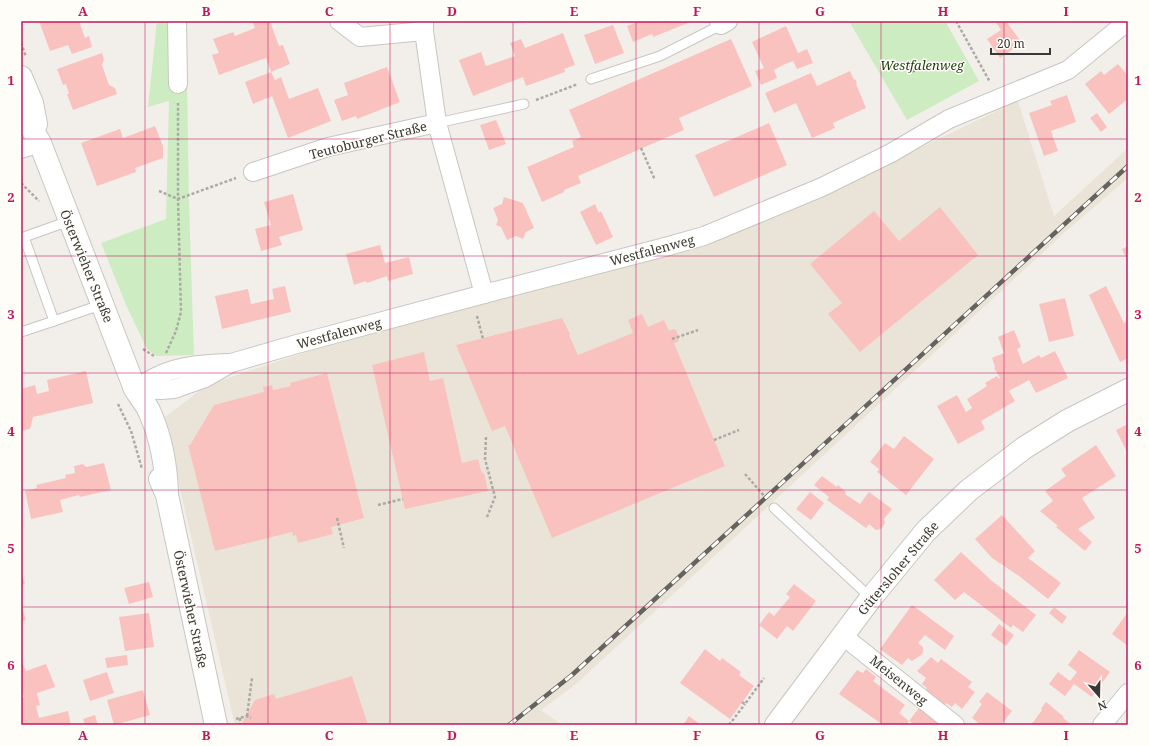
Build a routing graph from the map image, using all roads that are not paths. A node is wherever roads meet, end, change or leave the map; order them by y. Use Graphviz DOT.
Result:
graph roads {
  1 [pos="177,21"];
  2 [pos="339,21"];
  3 [pos="1128,21"];
  4 [pos="723,22"];
  5 [pos="424,26"];
  6 [pos="21,76"];
  7 [pos="592,79"];
  8 [pos="178,84"];
  9 [pos="524,104"];
  10 [pos="21,109"];
  11 [pos="437,123"];
  12 [pos="30,146"];
  13 [pos="254,172"];
  14 [pos="61,224"];
  15 [pos="478,295"];
  16 [pos="102,304"];
  17 [pos="54,321"];
  18 [pos="21,332"];
  19 [pos="1128,390"];
  20 [pos="126,394"];
  21 [pos="774,508"];
  22 [pos="871,598"];
  23 [pos="843,636"];
  24 [pos="1128,693"];
  25 [pos="216,725"];
  26 [pos="776,725"];
  27 [pos="955,725"];
  28 [pos="1102,725"];
  1 -- 8 [label="street"];
  2 -- 5 [label="street"];
  3 -- 15 [label="street, Westfalenweg"];
  4 -- 7 [label="lane"];
  5 -- 11 [label="street, Teutoburger Straße"];
  6 -- 12 [label="street, Österwieher Straße"];
  9 -- 11 [label="lane"];
  10 -- 12 [label="street, Österwieher Straße"];
  11 -- 13 [label="street, Teutoburger Straße"];
  11 -- 15 [label="street, Teutoburger Straße"];
  12 -- 14 [label="street, Österwieher Straße"];
  14 -- 16 [label="street, Österwieher Straße"];
  14 -- 17 [label="lane"];
  15 -- 20 [label="street, Westfalenweg"];
  16 -- 17 [label="lane"];
  16 -- 20 [label="street, Österwieher Straße"];
  17 -- 18 [label="lane"];
  19 -- 22 [label="street, Gütersloher Straße"];
  20 -- 25 [label="street, Österwieher Straße"];
  21 -- 22 [label="lane"];
  22 -- 23 [label="street, Gütersloher Straße"];
  23 -- 26 [label="street, Gütersloher Straße"];
  23 -- 27 [label="street, Meisenweg"];
  24 -- 28 [label="street"];
}
